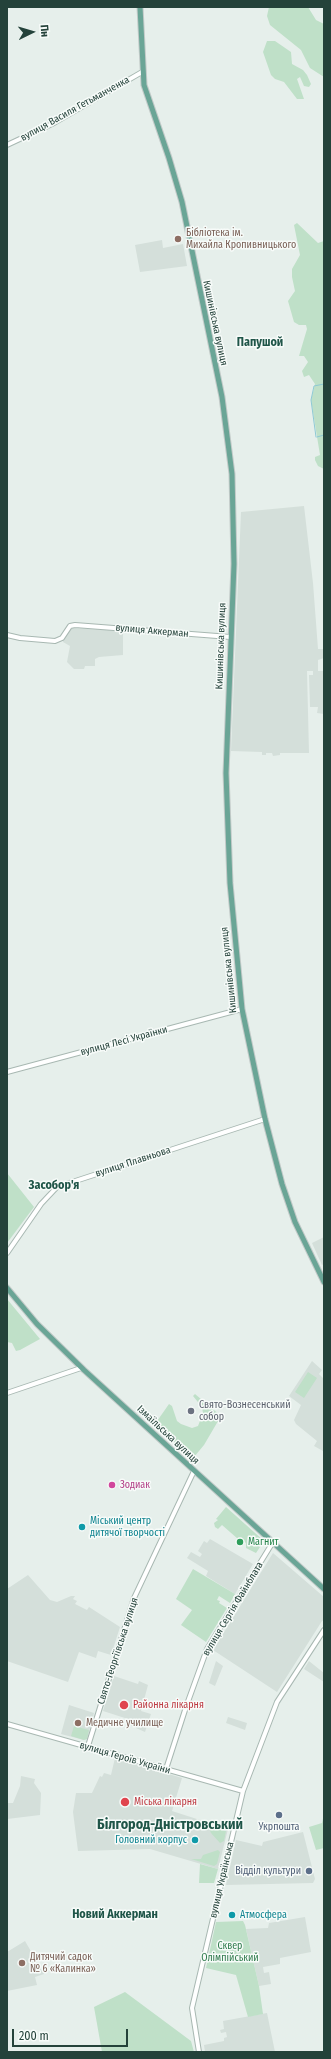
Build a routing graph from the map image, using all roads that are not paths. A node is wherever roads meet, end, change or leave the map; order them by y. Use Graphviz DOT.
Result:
graph roads {
  1 [pos="140,7"];
  2 [pos="142,72"];
  3 [pos="7,145"];
  4 [pos="7,635"];
  5 [pos="230,637"];
  6 [pos="242,1009"];
  7 [pos="7,1072"];
  8 [pos="265,1119"];
  9 [pos="7,1252"];
  10 [pos="324,1282"];
  11 [pos="7,1288"];
  12 [pos="81,1368"];
  13 [pos="7,1393"];
  14 [pos="194,1471"];
  15 [pos="273,1542"];
  16 [pos="324,1589"];
  17 [pos="324,1630"];
  18 [pos="7,1724"];
  19 [pos="88,1746"];
  20 [pos="166,1769"];
  21 [pos="243,1791"];
  22 [pos="199,2052"];
  1 -- 2 [label="main road, Кишинівська вулиця"];
  2 -- 3 [label="street, вулиця Василя Гетьманченка"];
  2 -- 5 [label="main road, Кишинівська вулиця"];
  4 -- 5 [label="street, вулиця Аккерман"];
  5 -- 6 [label="main road, Кишинівська вулиця"];
  6 -- 7 [label="street, вулиця Лесі Українки"];
  6 -- 8 [label="main road, Кишинівська вулиця"];
  8 -- 9 [label="street, вулиця Плавньова"];
  8 -- 10 [label="main road, Кишинівська вулиця"];
  11 -- 12 [label="main road, Ізмаїльська вулиця"];
  12 -- 13 [label="street"];
  12 -- 14 [label="main road, Ізмаїльська вулиця"];
  14 -- 15 [label="main road, Ізмаїльська вулиця"];
  14 -- 19 [label="street, Свято-Георгіївська вулиця"];
  15 -- 16 [label="main road, Ізмаїльська вулиця"];
  15 -- 20 [label="street, вулиця Сергія Файнблата"];
  17 -- 21 [label="street, вулиця Українська"];
  18 -- 19 [label="street, вулиця Героїв України"];
  19 -- 20 [label="street, вулиця Героїв України"];
  20 -- 21 [label="street, вулиця Героїв України"];
  21 -- 22 [label="street, вулиця Українська"];
}
